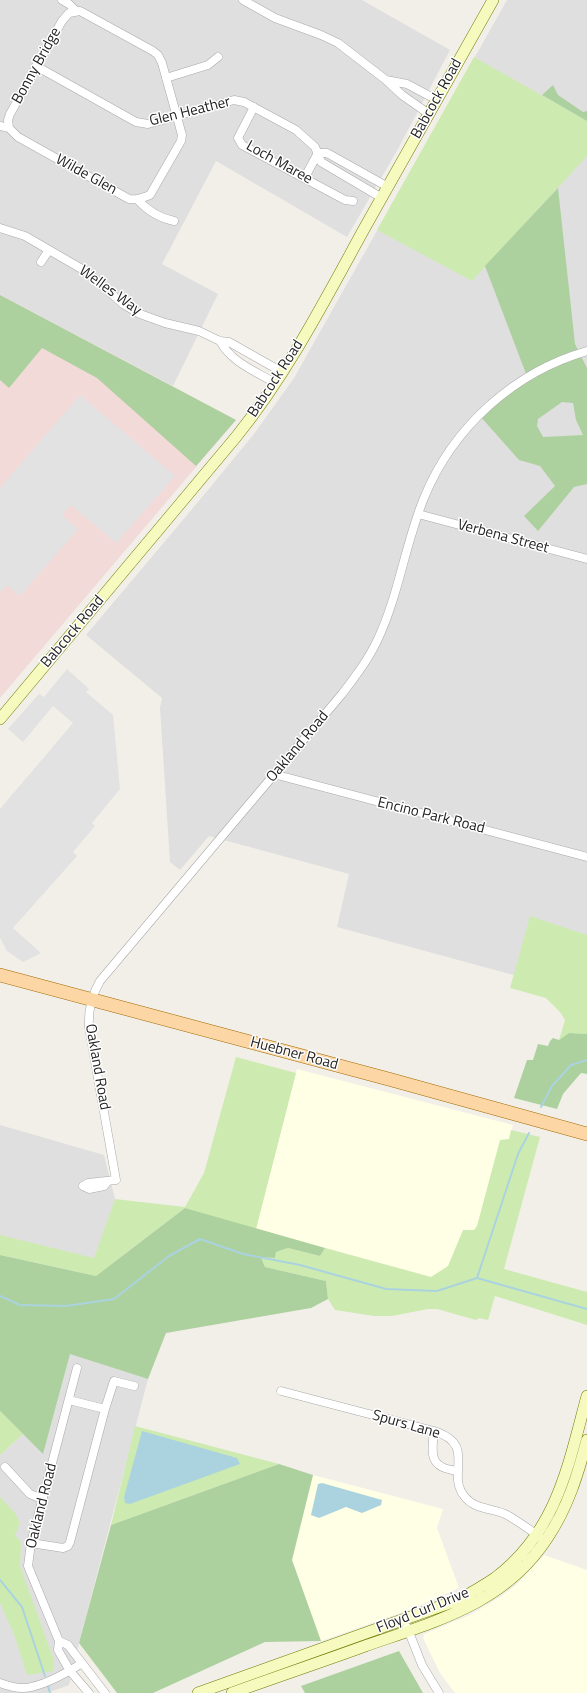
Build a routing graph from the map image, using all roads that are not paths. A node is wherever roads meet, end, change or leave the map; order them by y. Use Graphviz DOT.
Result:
graph roads {
  1 [pos="62,0"];
  2 [pos="243,0"];
  3 [pos="493,0"];
  4 [pos="76,11"];
  5 [pos="218,57"];
  6 [pos="36,66"];
  7 [pos="166,78"];
  8 [pos="386,80"];
  9 [pos="437,100"];
  10 [pos="254,107"];
  11 [pos="429,114"];
  12 [pos="177,116"];
  13 [pos="0,126"];
  14 [pos="9,128"];
  15 [pos="318,153"];
  16 [pos="305,177"];
  17 [pos="388,187"];
  18 [pos="382,198"];
  19 [pos="138,200"];
  20 [pos="353,201"];
  21 [pos="174,221"];
  22 [pos="0,228"];
  23 [pos="48,250"];
  24 [pos="41,262"];
  25 [pos="220,341"];
  26 [pos="587,351"];
  27 [pos="282,372"];
  28 [pos="275,383"];
  29 [pos="418,514"];
  30 [pos="587,559"];
  31 [pos="0,719"];
  32 [pos="276,773"];
  33 [pos="587,857"];
  34 [pos="0,975"];
  35 [pos="92,999"];
  36 [pos="587,1134"];
  37 [pos="107,1182"];
  38 [pos="77,1368"];
  39 [pos="134,1386"];
  40 [pos="281,1391"];
  41 [pos="587,1396"];
  42 [pos="69,1400"];
  43 [pos="105,1409"];
  44 [pos="434,1431"];
  45 [pos="587,1440"];
  46 [pos="5,1467"];
  47 [pos="458,1471"];
  48 [pos="42,1499"];
  49 [pos="541,1538"];
  50 [pos="31,1543"];
  51 [pos="407,1626"];
  52 [pos="59,1641"];
  53 [pos="82,1663"];
  54 [pos="70,1671"];
  55 [pos="0,1683"];
  56 [pos="89,1693"];
  57 [pos="104,1693"];
  58 [pos="198,1693"];
  59 [pos="232,1693"];
  60 [pos="439,1693"];
  1 -- 4 [label="street"];
  2 -- 8 [label="street"];
  3 -- 9 [label="main road, Babcock Road"];
  4 -- 6 [label="street, Bonny Bridge"];
  4 -- 7 [label="street"];
  5 -- 7 [label="street"];
  6 -- 12 [label="street, Glen Heather"];
  6 -- 14 [label="street, Bonny Bridge"];
  7 -- 12 [label="street"];
  8 -- 9 [label="street"];
  8 -- 11 [label="street"];
  9 -- 11 [label="main road, Babcock Road"];
  10 -- 12 [label="street, Glen Heather"];
  10 -- 15 [label="street, Glen Heather"];
  10 -- 16 [label="street, Loch Maree"];
  11 -- 17 [label="main road, Babcock Road"];
  12 -- 19 [label="street"];
  13 -- 14 [label="street, Wilde Glen"];
  14 -- 19 [label="street, Wilde Glen"];
  15 -- 16 [label="street"];
  15 -- 17 [label="street"];
  15 -- 18 [label="street, Glen Heather"];
  16 -- 20 [label="street, Loch Maree"];
  17 -- 18 [label="main road, Babcock Road"];
  18 -- 27 [label="main road, Babcock Road"];
  19 -- 21 [label="street, Wilde Glen"];
  22 -- 23 [label="street, Welles Way"];
  23 -- 24 [label="street"];
  23 -- 25 [label="street, Welles Way"];
  25 -- 27 [label="street, Welles Way"];
  25 -- 28 [label="street, Welles Way"];
  26 -- 29 [label="street, Oakland Road"];
  27 -- 28 [label="main road, Babcock Road"];
  28 -- 31 [label="main road, Babcock Road"];
  29 -- 30 [label="street, Verbena Street"];
  29 -- 32 [label="street, Oakland Road"];
  32 -- 33 [label="street, Encino Park Road"];
  32 -- 35 [label="street, Oakland Road"];
  34 -- 35 [label="main road, Huebner Road"];
  35 -- 36 [label="main road, Huebner Road"];
  35 -- 37 [label="street, Oakland Road"];
  38 -- 42 [label="street, Oakland Road"];
  39 -- 43 [label="street"];
  40 -- 44 [label="street, Spurs Lane"];
  41 -- 49 [label="main road, Floyd Curl Drive"];
  42 -- 43 [label="street"];
  42 -- 48 [label="street, Oakland Road"];
  43 -- 50 [label="street"];
  44 -- 47 [label="street, Spurs Lane"];
  44 -- 47 [label="street"];
  45 -- 49 [label="main road, Floyd Curl Drive"];
  46 -- 48 [label="street"];
  47 -- 49 [label="street, Spurs Lane"];
  48 -- 50 [label="street, Oakland Road"];
  49 -- 51 [label="main road, Floyd Curl Drive"];
  50 -- 52 [label="street, Oakland Road"];
  51 -- 58 [label="main road, Floyd Curl Drive"];
  51 -- 59 [label="main road, Floyd Curl Drive"];
  51 -- 60 [label="street"];
  52 -- 53 [label="street, Oakland Road"];
  52 -- 54 [label="street, Oakland Road"];
  53 -- 54 [label="street"];
  53 -- 57 [label="street, Oakland Road"];
  54 -- 55 [label="street"];
  54 -- 56 [label="street, Oakland Road"];
}
